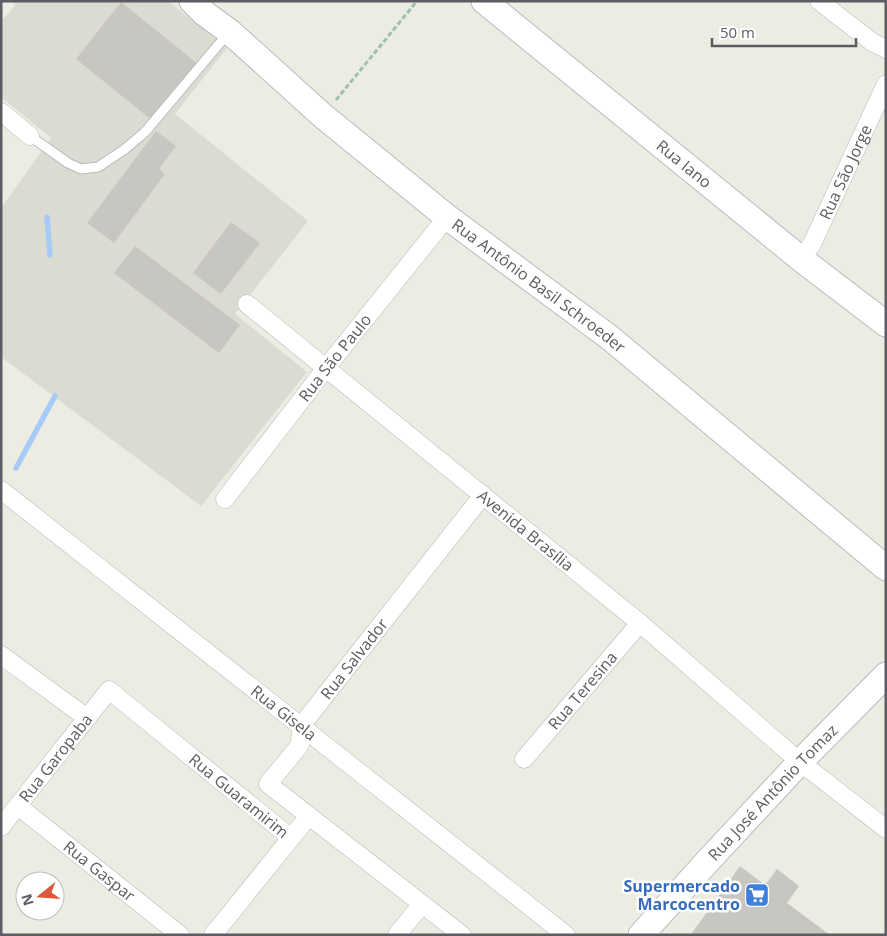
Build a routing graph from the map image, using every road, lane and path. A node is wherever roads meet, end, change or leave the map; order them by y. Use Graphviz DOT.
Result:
graph roads {
  1 [pos="192,1"];
  2 [pos="417,1"];
  3 [pos="484,1"];
  4 [pos="820,1"];
  5 [pos="230,32"];
  6 [pos="886,50"];
  7 [pos="886,84"];
  8 [pos="1,112"];
  9 [pos="323,116"];
  10 [pos="30,136"];
  11 [pos="448,217"];
  12 [pos="801,259"];
  13 [pos="247,304"];
  14 [pos="886,324"];
  15 [pos="326,368"];
  16 [pos="3,494"];
  17 [pos="482,495"];
  18 [pos="225,499"];
  19 [pos="886,568"];
  20 [pos="640,623"];
  21 [pos="1,655"];
  22 [pos="886,675"];
  23 [pos="109,690"];
  24 [pos="87,718"];
  25 [pos="301,726"];
  26 [pos="524,759"];
  27 [pos="800,762"];
  28 [pos="18,806"];
  29 [pos="309,816"];
  30 [pos="1,827"];
  31 [pos="886,829"];
  32 [pos="291,838"];
  33 [pos="422,904"];
  34 [pos="180,935"];
  35 [pos="213,935"];
  36 [pos="397,935"];
  37 [pos="462,935"];
  38 [pos="566,935"];
  39 [pos="641,935"];
  1 -- 5 [label="street, Rua Antônio Basil Schroeder"];
  2 -- 9 [label="path"];
  3 -- 12 [label="street, Rua Iano"];
  4 -- 6 [label="street"];
  5 -- 9 [label="street, Rua Antônio Basil Schroeder"];
  5 -- 10 [label="lane"];
  7 -- 12 [label="street, Rua São Jorge"];
  8 -- 10 [label="street"];
  9 -- 11 [label="street, Rua Antônio Basil Schroeder"];
  11 -- 15 [label="street, Rua São Paulo"];
  11 -- 19 [label="street, Rua Antônio Basil Schroeder"];
  12 -- 14 [label="street, Rua Iano"];
  13 -- 15 [label="street, Avenida Brasília"];
  15 -- 17 [label="street, Avenida Brasília"];
  15 -- 18 [label="street, Rua São Paulo"];
  16 -- 25 [label="street, Rua Gisela"];
  17 -- 20 [label="street, Avenida Brasília"];
  17 -- 25 [label="street, Rua Salvador"];
  20 -- 26 [label="street, Rua Teresina"];
  20 -- 27 [label="street, Avenida Brasília"];
  21 -- 24 [label="street"];
  22 -- 27 [label="street, Rua José Antônio Tomaz"];
  23 -- 24 [label="street, Rua Garopaba"];
  23 -- 32 [label="street, Rua Guaramirim"];
  24 -- 28 [label="street, Rua Garopaba"];
  25 -- 29 [label="street, Rua Salvador"];
  25 -- 38 [label="street, Rua Gisela"];
  27 -- 31 [label="street, Avenida Brasília"];
  27 -- 39 [label="street, Rua José Antônio Tomaz"];
  28 -- 30 [label="street, Rua Garopaba"];
  28 -- 34 [label="street, Rua Gaspar"];
  29 -- 32 [label="street, Rua Guaramirim"];
  29 -- 33 [label="street, Rua Guaramirim"];
  32 -- 35 [label="street"];
  33 -- 36 [label="street"];
  33 -- 37 [label="street, Rua Guaramirim"];
}
